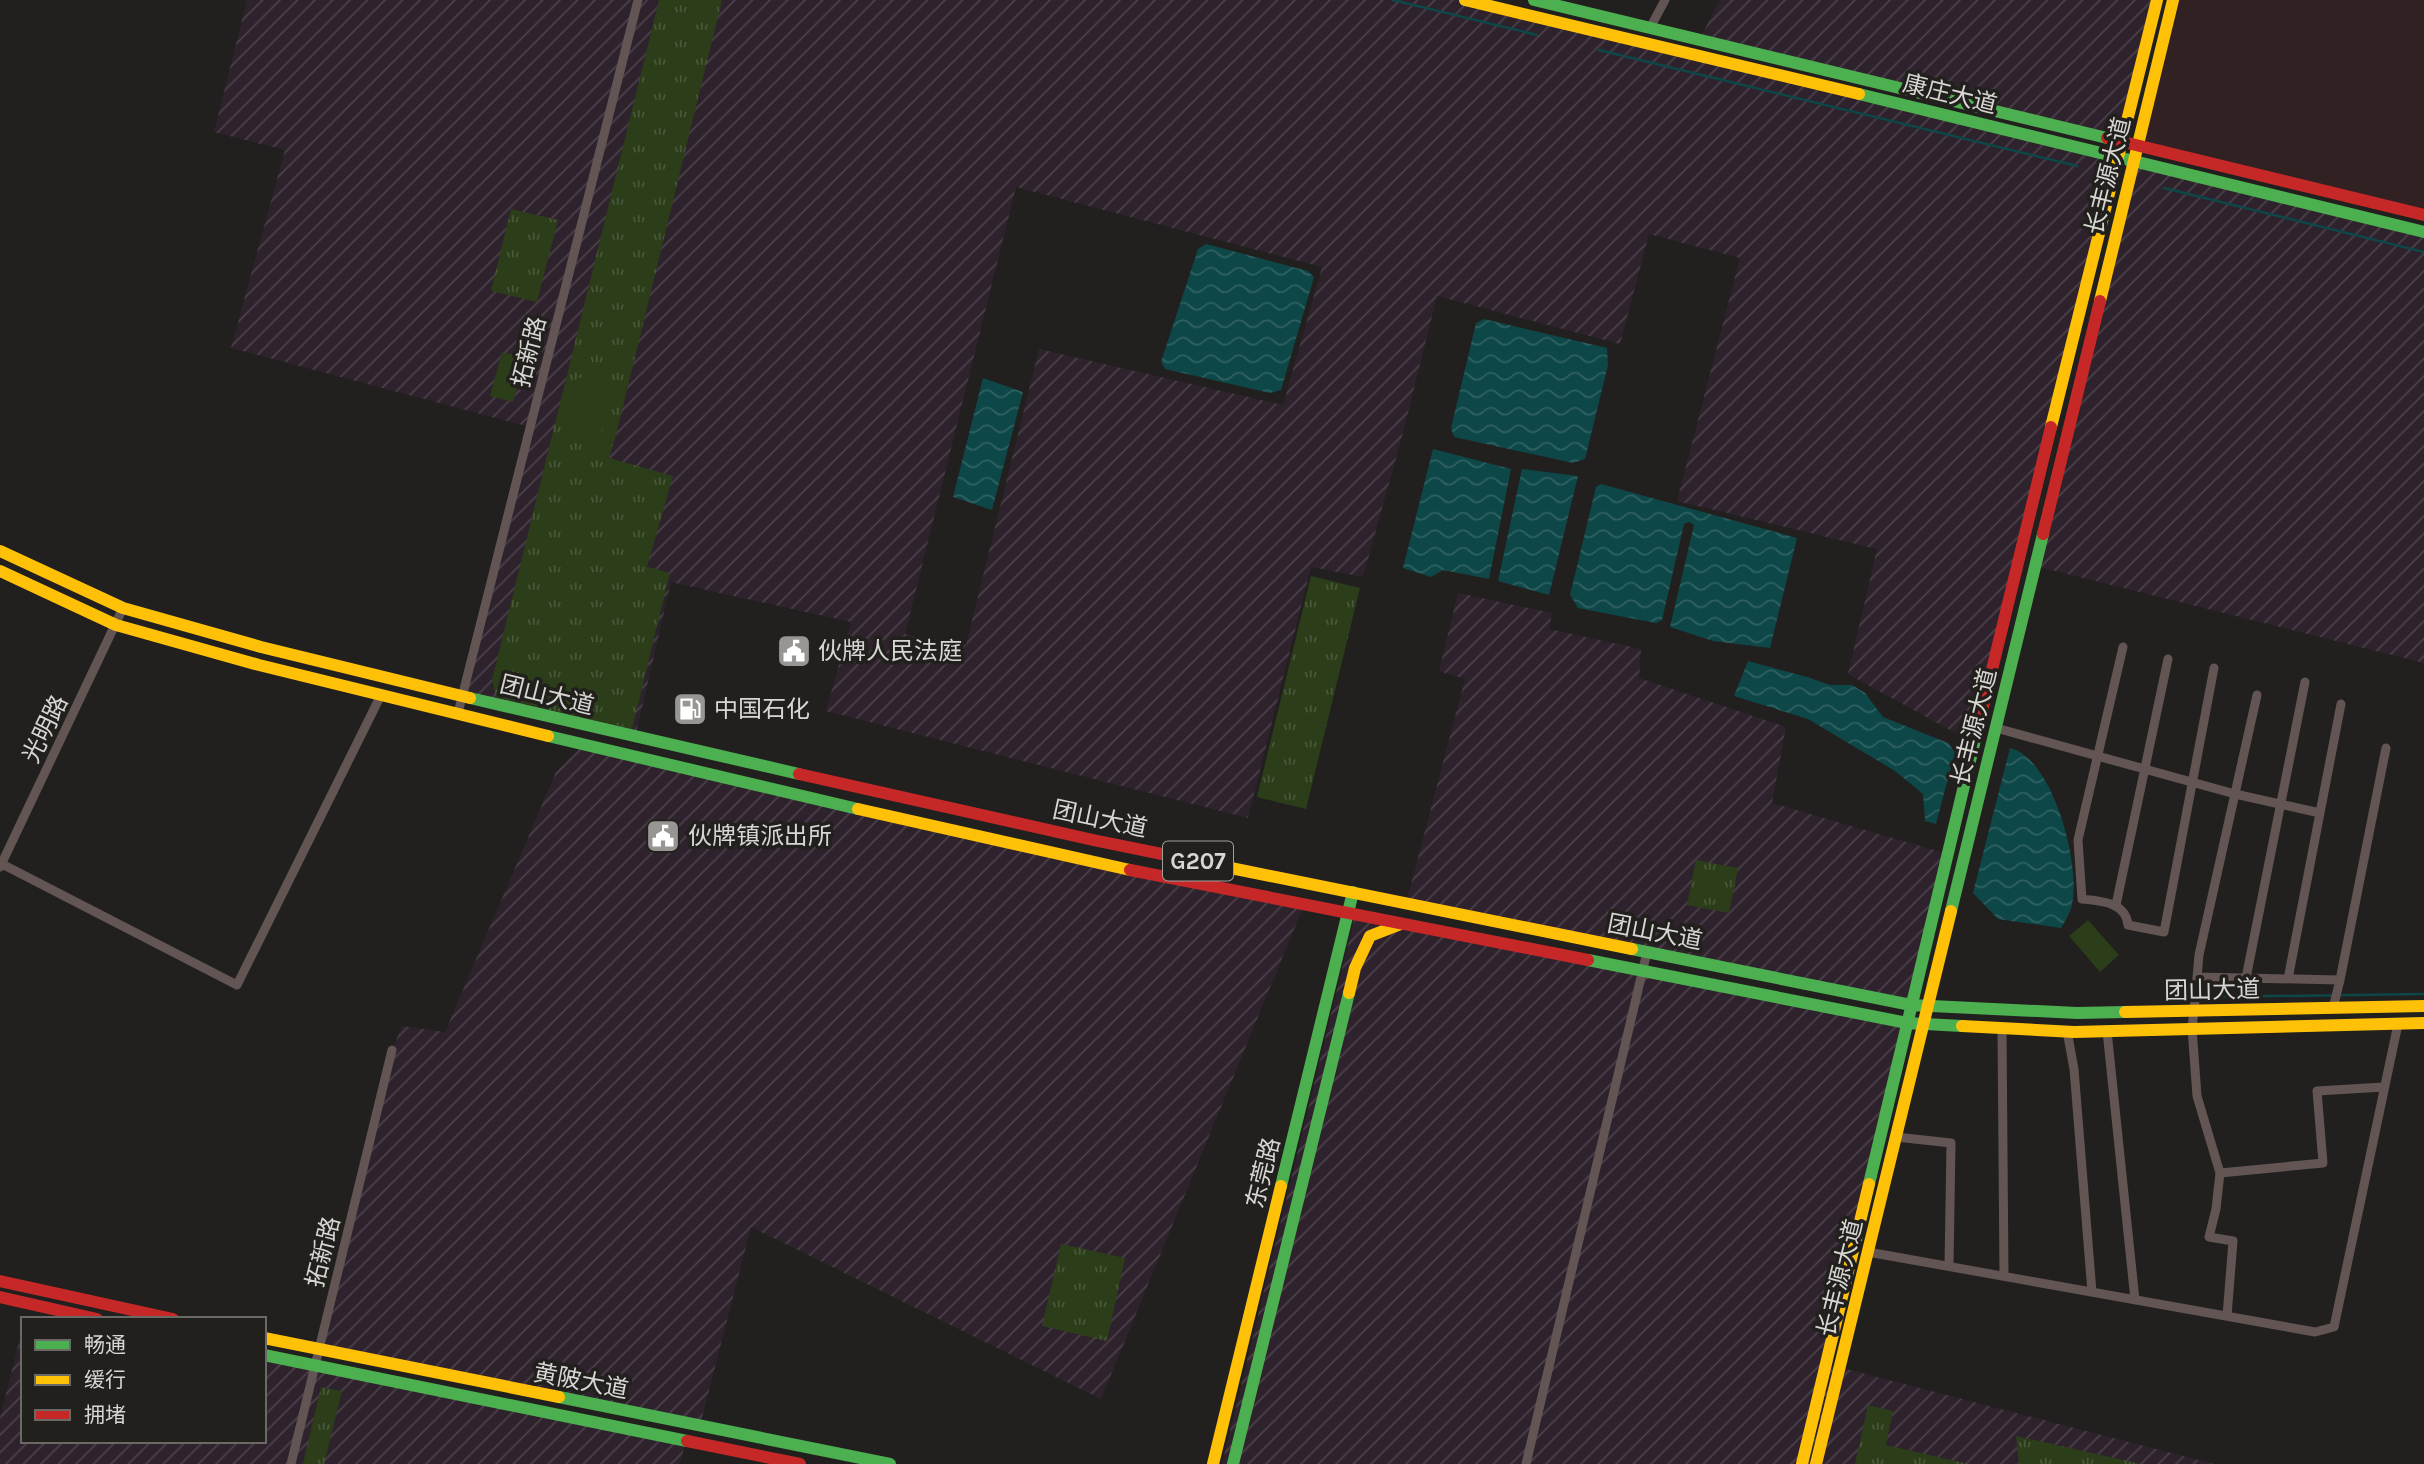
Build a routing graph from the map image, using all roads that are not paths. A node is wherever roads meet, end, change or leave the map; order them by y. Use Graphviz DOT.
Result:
graph roads {
  1 [pos="638,0"];
  2 [pos="1465,0"];
  3 [pos="1534,0"];
  4 [pos="1665,0"];
  5 [pos="2157,0"];
  6 [pos="2173,0"];
  7 [pos="1650,28"];
  8 [pos="2121,142"];
  9 [pos="2137,146"];
  10 [pos="2117,158"];
  11 [pos="2133,162"];
  12 [pos="2424,215"];
  13 [pos="2424,232"];
  14 [pos="0,551"];
  15 [pos="0,571"];
  16 [pos="123,608"];
  17 [pos="116,625"];
  18 [pos="2123,647"];
  19 [pos="2168,659"];
  20 [pos="2214,668"];
  21 [pos="2305,682"];
  22 [pos="381,695"];
  23 [pos="463,695"];
  24 [pos="2257,695"];
  25 [pos="2341,704"];
  26 [pos="458,713"];
  27 [pos="1996,728"];
  28 [pos="2386,748"];
  29 [pos="2097,756"];
  30 [pos="2144,769"];
  31 [pos="2193,783"];
  32 [pos="2235,794"];
  33 [pos="2281,805"];
  34 [pos="2320,813"];
  35 [pos="1,864"];
  36 [pos="1353,892"];
  37 [pos="2116,905"];
  38 [pos="1348,914"];
  39 [pos="1401,924"];
  40 [pos="1647,952"];
  41 [pos="1643,972"];
  42 [pos="2197,977"];
  43 [pos="2246,978"];
  44 [pos="2288,979"];
  45 [pos="2340,980"];
  46 [pos="1911,1005"];
  47 [pos="1928,1006"];
  48 [pos="2424,1006"];
  49 [pos="2333,1008"];
  50 [pos="2194,1011"];
  51 [pos="1907,1023"];
  52 [pos="2424,1023"];
  53 [pos="1923,1024"];
  54 [pos="2398,1024"];
  55 [pos="2002,1028"];
  56 [pos="2192,1028"];
  57 [pos="2067,1031"];
  58 [pos="2107,1031"];
  59 [pos="392,1050"];
  60 [pos="2384,1087"];
  61 [pos="1896,1137"];
  62 [pos="2220,1173"];
  63 [pos="1868,1252"];
  64 [pos="1949,1266"];
  65 [pos="2004,1276"];
  66 [pos="0,1282"];
  67 [pos="2092,1292"];
  68 [pos="0,1297"];
  69 [pos="2135,1300"];
  70 [pos="2227,1316"];
  71 [pos="88,1317"];
  72 [pos="164,1317"];
  73 [pos="266,1338"];
  74 [pos="318,1350"];
  75 [pos="266,1356"];
  76 [pos="314,1367"];
  77 [pos="291,1464"];
  78 [pos="800,1464"];
  79 [pos="890,1464"];
  80 [pos="1213,1464"];
  81 [pos="1233,1464"];
  82 [pos="1525,1464"];
  83 [pos="1802,1464"];
  84 [pos="1816,1464"];
  1 -- 23 [label="street, 拓新路"];
  2 -- 10 [label="main road, 康庄大道"];
  3 -- 7 [label="main road, 康庄大道"];
  4 -- 7 [label="street"];
  5 -- 8 [label="main road, 长丰源大道"];
  6 -- 9 [label="main road, 长丰源大道"];
  7 -- 8 [label="main road, 康庄大道"];
  8 -- 9 [label="main road, 康庄大道"];
  8 -- 10 [label="main road, 长丰源大道"];
  9 -- 11 [label="main road, 长丰源大道"];
  9 -- 12 [label="main road, 康庄大道"];
  10 -- 11 [label="main road, 康庄大道"];
  10 -- 46 [label="main road, 长丰源大道"];
  11 -- 13 [label="main road, 康庄大道"];
  11 -- 27 [label="main road, 长丰源大道"];
  14 -- 16 [label="main road, 团山大道 / G207"];
  15 -- 17 [label="main road, 团山大道 / G207"];
  16 -- 17 [label="street, 光明路"];
  16 -- 23 [label="main road, 团山大道 / G207"];
  17 -- 22 [label="main road, 团山大道 / G207"];
  17 -- 35 [label="street, 光明路"];
  18 -- 29 [label="street"];
  19 -- 30 [label="street"];
  20 -- 31 [label="street"];
  21 -- 33 [label="street"];
  22 -- 26 [label="main road, 团山大道 / G207"];
  22 -- 35 [label="street"];
  23 -- 26 [label="street, 拓新路"];
  23 -- 36 [label="main road, 团山大道 / G207"];
  24 -- 32 [label="street"];
  25 -- 34 [label="street"];
  26 -- 38 [label="main road, 团山大道 / G207"];
  27 -- 29 [label="street"];
  27 -- 47 [label="main road, 长丰源大道"];
  28 -- 45 [label="street"];
  29 -- 30 [label="street"];
  29 -- 37 [label="street"];
  30 -- 31 [label="street"];
  30 -- 37 [label="street"];
  31 -- 32 [label="street"];
  31 -- 37 [label="street"];
  32 -- 33 [label="street"];
  32 -- 42 [label="street"];
  33 -- 34 [label="street"];
  33 -- 43 [label="street"];
  34 -- 44 [label="street"];
  36 -- 38 [label="main road, 东莞路"];
  36 -- 40 [label="main road, 团山大道 / G207"];
  38 -- 39 [label="main road, 团山大道 / G207"];
  38 -- 80 [label="main road, 东莞路"];
  39 -- 41 [label="main road, 团山大道 / G207"];
  39 -- 81 [label="main road, 东莞路"];
  40 -- 41 [label="street"];
  40 -- 46 [label="main road, 团山大道 / G207"];
  41 -- 51 [label="main road, 团山大道 / G207"];
  41 -- 82 [label="street"];
  42 -- 43 [label="street"];
  42 -- 50 [label="street"];
  43 -- 44 [label="street"];
  44 -- 45 [label="street"];
  45 -- 49 [label="street"];
  46 -- 47 [label="main road, 团山大道 / G207"];
  46 -- 51 [label="main road, 长丰源大道"];
  47 -- 50 [label="main road, 团山大道 / G207"];
  47 -- 53 [label="main road, 长丰源大道"];
  48 -- 49 [label="main road, 团山大道 / G207"];
  49 -- 50 [label="main road, 团山大道 / G207"];
  50 -- 56 [label="street"];
  51 -- 53 [label="main road, 团山大道 / G207"];
  51 -- 83 [label="main road, 长丰源大道"];
  52 -- 54 [label="main road, 团山大道 / G207"];
  53 -- 55 [label="main road, 团山大道 / G207"];
  53 -- 61 [label="main road, 长丰源大道"];
  54 -- 56 [label="main road, 团山大道 / G207"];
  54 -- 60 [label="street"];
  55 -- 57 [label="main road, 团山大道 / G207"];
  55 -- 65 [label="street"];
  56 -- 58 [label="main road, 团山大道 / G207"];
  56 -- 62 [label="street"];
  57 -- 58 [label="main road, 团山大道 / G207"];
  57 -- 67 [label="street"];
  58 -- 69 [label="street"];
  59 -- 74 [label="street, 拓新路"];
  60 -- 62 [label="street"];
  60 -- 70 [label="street"];
  61 -- 63 [label="main road, 长丰源大道"];
  61 -- 64 [label="street"];
  62 -- 70 [label="street"];
  63 -- 64 [label="street"];
  63 -- 84 [label="main road, 长丰源大道"];
  64 -- 65 [label="street"];
  65 -- 67 [label="street"];
  66 -- 72 [label="main road"];
  67 -- 69 [label="street"];
  68 -- 71 [label="main road"];
  69 -- 70 [label="street"];
  73 -- 74 [label="main road, 黄陂大道"];
  74 -- 76 [label="street, 拓新路"];
  74 -- 79 [label="main road, 黄陂大道"];
  75 -- 76 [label="main road, 黄陂大道"];
  76 -- 77 [label="street, 拓新路"];
  76 -- 78 [label="main road, 黄陂大道"];
}
